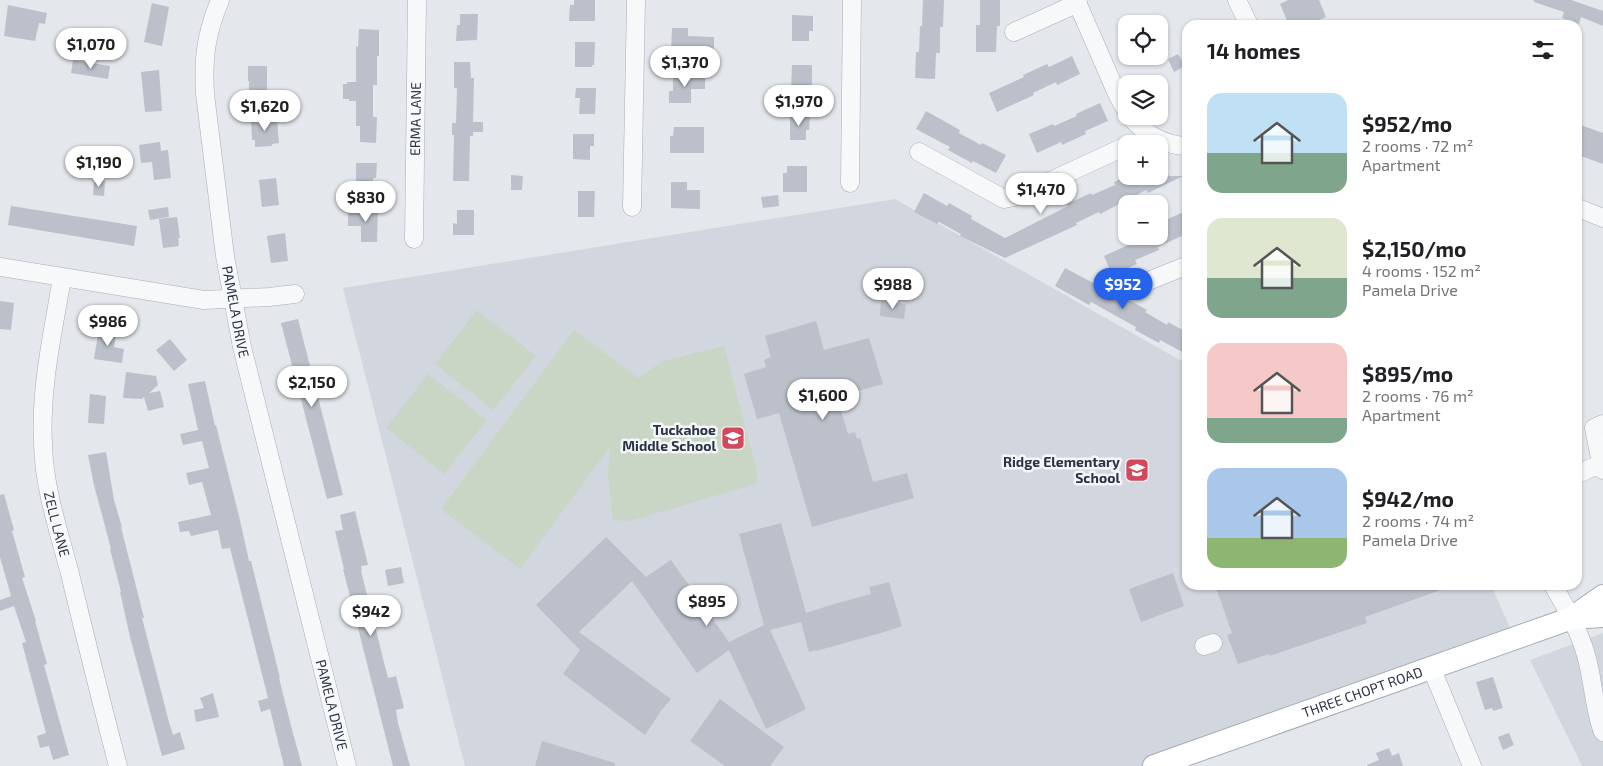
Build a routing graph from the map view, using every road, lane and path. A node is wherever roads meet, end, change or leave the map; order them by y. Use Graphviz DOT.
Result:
graph roads {
  1 [pos="220,0"];
  2 [pos="417,0"];
  3 [pos="636,0"];
  4 [pos="852,0"];
  5 [pos="1237,0"];
  6 [pos="1077,2"];
  7 [pos="1246,20"];
  8 [pos="1014,32"];
  9 [pos="1118,96"];
  10 [pos="1138,125"];
  11 [pos="1151,135"];
  12 [pos="1168,143"];
  13 [pos="1182,146"];
  14 [pos="1118,150"];
  15 [pos="919,152"];
  16 [pos="850,183"];
  17 [pos="632,207"];
  18 [pos="1582,210"];
  19 [pos="1603,218"];
  20 [pos="414,239"];
  21 [pos="1182,267"];
  22 [pos="0,268"];
  23 [pos="62,278"];
  24 [pos="1136,286"];
  25 [pos="295,294"];
  26 [pos="233,299"];
  27 [pos="1603,424"];
  28 [pos="1603,469"];
  29 [pos="1582,472"];
  30 [pos="1556,590"];
  31 [pos="1603,596"];
  32 [pos="1603,616"];
  33 [pos="1572,618"];
  34 [pos="1431,667"];
  35 [pos="1603,732"];
  36 [pos="118,766"];
  37 [pos="347,766"];
  38 [pos="1154,766"];
  39 [pos="1472,766"];
  1 -- 26 [label="street, PAMELA DRIVE"];
  2 -- 20 [label="street, ERMA LANE"];
  3 -- 17 [label="street"];
  4 -- 16 [label="street"];
  5 -- 7 [label="street"];
  6 -- 8 [label="street"];
  6 -- 9 [label="street"];
  10 -- 11 [label="street"];
  12 -- 13 [label="street"];
  14 -- 15 [label="street"];
  18 -- 19 [label="street"];
  21 -- 24 [label="street"];
  22 -- 23 [label="street"];
  23 -- 26 [label="street"];
  23 -- 36 [label="street, ZELL LANE"];
  25 -- 26 [label="street"];
  26 -- 37 [label="street, PAMELA DRIVE"];
  27 -- 28 [label="street"];
  28 -- 29 [label="street"];
  30 -- 33 [label="street"];
  31 -- 33 [label="main road, THREE CHOPT ROAD"];
  32 -- 33 [label="main road, THREE CHOPT ROAD"];
  33 -- 34 [label="main road, THREE CHOPT ROAD"];
  33 -- 35 [label="street"];
  34 -- 38 [label="main road, THREE CHOPT ROAD"];
  34 -- 39 [label="street"];
}
